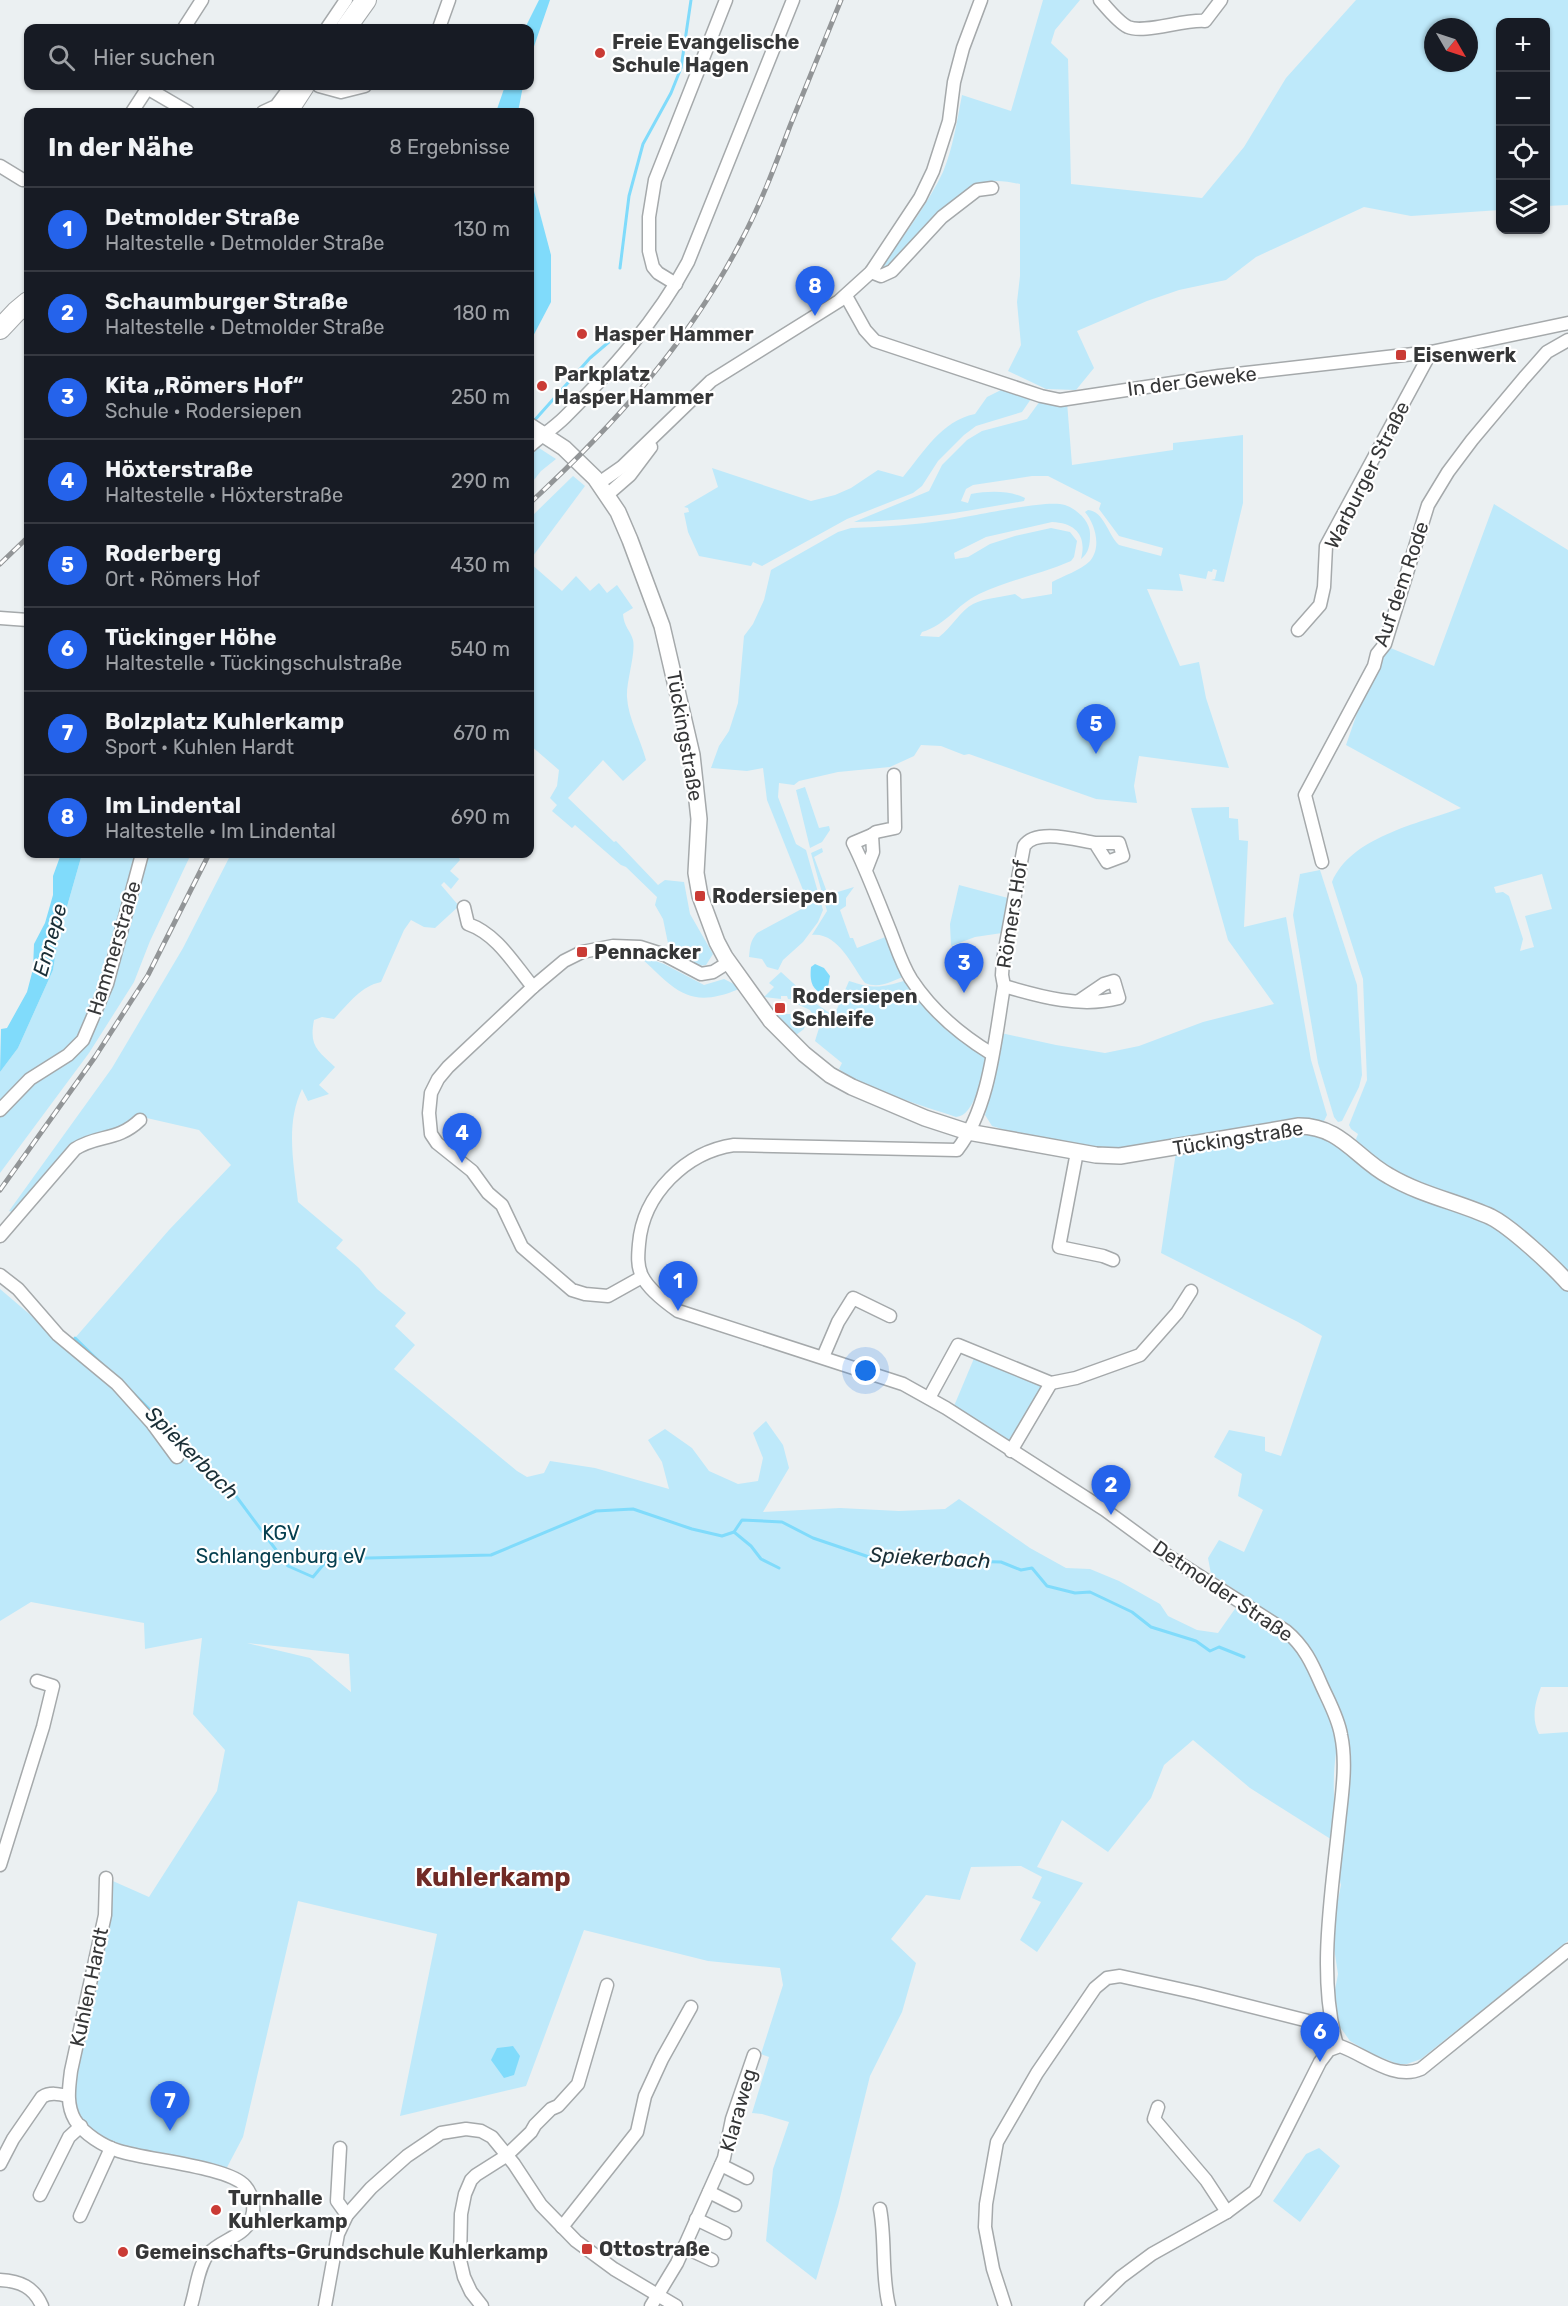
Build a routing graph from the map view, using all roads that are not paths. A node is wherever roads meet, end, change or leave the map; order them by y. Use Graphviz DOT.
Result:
graph roads {
  1 [pos="202,0"];
  2 [pos="346,0"];
  3 [pos="366,0"];
  4 [pos="449,0"];
  5 [pos="726,0"];
  6 [pos="793,0"];
  7 [pos="981,0"];
  8 [pos="1100,0"];
  9 [pos="1221,0"];
  10 [pos="187,24"];
  11 [pos="330,24"];
  12 [pos="349,24"];
  13 [pos="440,24"];
  14 [pos="146,90"];
  15 [pos="153,90"];
  16 [pos="288,90"];
  17 [pos="299,90"];
  18 [pos="311,90"];
  19 [pos="334,90"];
  20 [pos="349,90"];
  21 [pos="135,108"];
  22 [pos="182,108"];
  23 [pos="275,108"];
  24 [pos="277,108"];
  25 [pos="299,108"];
  26 [pos="0,166"];
  27 [pos="23,180"];
  28 [pos="992,188"];
  29 [pos="871,272"];
  30 [pos="676,284"];
  31 [pos="846,296"];
  32 [pos="24,305"];
  33 [pos="1568,323"];
  34 [pos="0,329"];
  35 [pos="1568,340"];
  36 [pos="1431,352"];
  37 [pos="537,430"];
  38 [pos="603,489"];
  39 [pos="0,618"];
  40 [pos="24,620"];
  41 [pos="1298,630"];
  42 [pos="894,775"];
  43 [pos="872,836"];
  44 [pos="1095,843"];
  45 [pos="141,858"];
  46 [pos="1322,862"];
  47 [pos="866,870"];
  48 [pos="464,907"];
  49 [pos="729,962"];
  50 [pos="1004,986"];
  51 [pos="533,987"];
  52 [pos="1079,1001"];
  53 [pos="992,1054"];
  54 [pos="0,1110"];
  55 [pos="140,1120"];
  56 [pos="968,1132"];
  57 [pos="1077,1152"];
  58 [pos="0,1236"];
  59 [pos="1113,1260"];
  60 [pos="0,1275"];
  61 [pos="642,1277"];
  62 [pos="1568,1283"];
  63 [pos="1191,1291"];
  64 [pos="890,1316"];
  65 [pos="823,1358"];
  66 [pos="1051,1383"];
  67 [pos="929,1398"];
  68 [pos="1011,1451"];
  69 [pos="177,1457"];
  70 [pos="37,1681"];
  71 [pos="0,1865"];
  72 [pos="106,1878"];
  73 [pos="1568,1950"];
  74 [pos="607,1985"];
  75 [pos="691,2007"];
  76 [pos="1332,2027"];
  77 [pos="1337,2045"];
  78 [pos="754,2055"];
  79 [pos="68,2096"];
  80 [pos="1158,2107"];
  81 [pos="81,2126"];
  82 [pos="111,2148"];
  83 [pos="340,2148"];
  84 [pos="506,2156"];
  85 [pos="0,2164"];
  86 [pos="721,2165"];
  87 [pos="747,2178"];
  88 [pos="709,2192"];
  89 [pos="40,2195"];
  90 [pos="735,2205"];
  91 [pos="880,2209"];
  92 [pos="1227,2212"];
  93 [pos="347,2215"];
  94 [pos="80,2216"];
  95 [pos="696,2219"];
  96 [pos="562,2227"];
  97 [pos="725,2233"];
  98 [pos="684,2247"];
  99 [pos="712,2260"];
  100 [pos="0,2280"];
  101 [pos="654,2301"];
  102 [pos="42,2306"];
  103 [pos="191,2306"];
  104 [pos="325,2306"];
  105 [pos="482,2306"];
  106 [pos="676,2306"];
  107 [pos="889,2306"];
  108 [pos="1005,2306"];
  109 [pos="1091,2306"];
  1 -- 10 [label="street"];
  2 -- 11 [label="street"];
  3 -- 12 [label="main road"];
  4 -- 13 [label="street"];
  5 -- 30 [label="street"];
  6 -- 30 [label="street"];
  7 -- 29 [label="street"];
  8 -- 9 [label="street"];
  14 -- 21 [label="street"];
  15 -- 22 [label="street"];
  16 -- 23 [label="street"];
  17 -- 24 [label="main road"];
  18 -- 25 [label="main road"];
  19 -- 20 [label="street"];
  26 -- 27 [label="street"];
  28 -- 29 [label="street"];
  29 -- 31 [label="street"];
  30 -- 37 [label="street"];
  31 -- 36 [label="street, In der Geweke"];
  31 -- 38 [label="street"];
  32 -- 34 [label="main road"];
  33 -- 36 [label="street, In der Geweke"];
  35 -- 46 [label="street, Auf dem Rode"];
  36 -- 41 [label="street, Warburger Straße"];
  37 -- 38 [label="street, Tückingstraße"];
  38 -- 49 [label="street, Tückingstraße"];
  39 -- 40 [label="street"];
  42 -- 43 [label="street"];
  43 -- 47 [label="street"];
  43 -- 47 [label="street"];
  44 -- 50 [label="street, Römers Hof"];
  45 -- 54 [label="street, Hammerstraße"];
  47 -- 53 [label="street"];
  48 -- 51 [label="street"];
  49 -- 51 [label="street"];
  49 -- 56 [label="street, Tückingstraße"];
  50 -- 52 [label="street, Römers Hof"];
  50 -- 53 [label="street, Römers Hof"];
  51 -- 61 [label="street"];
  53 -- 56 [label="street, Römers Hof"];
  55 -- 58 [label="street"];
  56 -- 57 [label="street, Tückingstraße"];
  56 -- 61 [label="street"];
  57 -- 59 [label="street"];
  57 -- 62 [label="street, Tückingstraße"];
  60 -- 69 [label="street"];
  61 -- 65 [label="street, Detmolder Straße"];
  63 -- 66 [label="street"];
  64 -- 65 [label="street"];
  65 -- 67 [label="street, Detmolder Straße"];
  66 -- 67 [label="street"];
  66 -- 68 [label="street"];
  67 -- 68 [label="street, Detmolder Straße"];
  68 -- 76 [label="street, Detmolder Straße"];
  70 -- 71 [label="street"];
  72 -- 79 [label="street, Kuhlen Hardt"];
  73 -- 77 [label="street"];
  74 -- 84 [label="street"];
  75 -- 96 [label="street"];
  76 -- 77 [label="street, Detmolder Straße"];
  76 -- 108 [label="street"];
  77 -- 92 [label="street"];
  78 -- 86 [label="street, Klaraweg"];
  79 -- 81 [label="street, Kuhlen Hardt"];
  79 -- 85 [label="street"];
  80 -- 92 [label="street"];
  81 -- 82 [label="street, Kuhlen Hardt"];
  81 -- 89 [label="street"];
  82 -- 94 [label="street"];
  82 -- 103 [label="street, Kuhlen Hardt"];
  83 -- 93 [label="street"];
  84 -- 93 [label="street"];
  84 -- 96 [label="street"];
  84 -- 105 [label="street"];
  86 -- 87 [label="street, Klaraweg"];
  86 -- 88 [label="street, Klaraweg"];
  88 -- 90 [label="street"];
  88 -- 95 [label="street, Klaraweg"];
  91 -- 107 [label="street"];
  92 -- 109 [label="street"];
  93 -- 104 [label="street"];
  95 -- 97 [label="street"];
  95 -- 98 [label="street, Klaraweg"];
  96 -- 101 [label="street"];
  98 -- 99 [label="street"];
  98 -- 101 [label="street, Klaraweg"];
  100 -- 102 [label="street"];
  101 -- 106 [label="street"];
}
